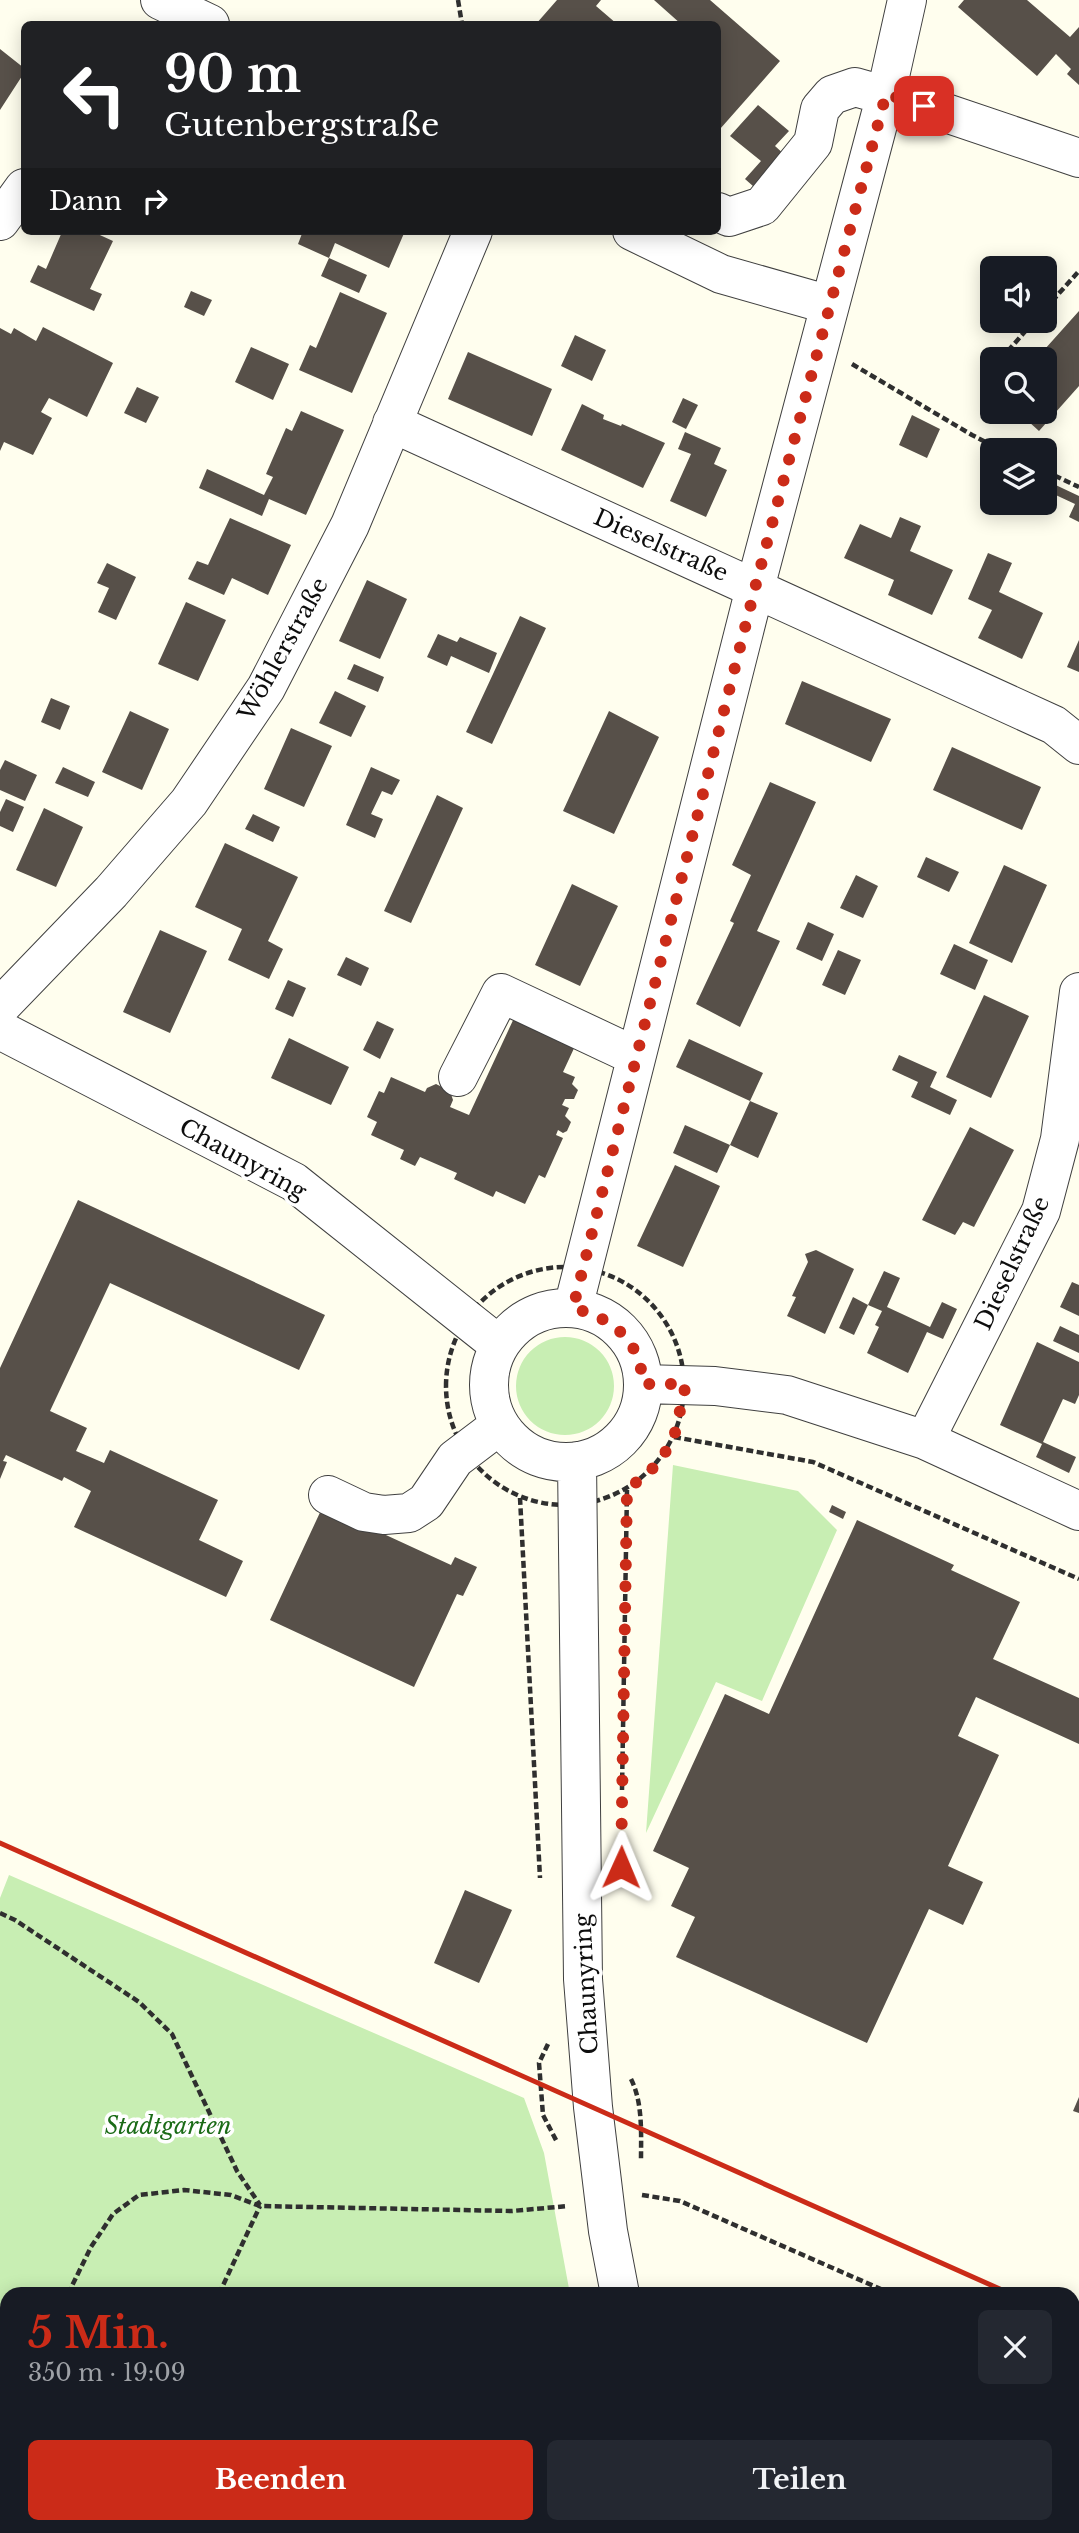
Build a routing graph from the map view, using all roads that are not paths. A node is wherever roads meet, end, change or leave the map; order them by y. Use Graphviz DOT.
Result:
graph roads {
  1 [pos="155,0"];
  2 [pos="160,0"];
  3 [pos="907,0"];
  4 [pos="145,21"];
  5 [pos="204,21"];
  6 [pos="886,94"];
  7 [pos="1079,158"];
  8 [pos="21,192"];
  9 [pos="721,213"];
  10 [pos="0,221"];
  11 [pos="471,235"];
  12 [pos="640,235"];
  13 [pos="830,305"];
  14 [pos="392,423"];
  15 [pos="755,588"];
  16 [pos="1079,745"];
  17 [pos="1079,992"];
  18 [pos="0,1007"];
  19 [pos="0,1030"];
  20 [pos="635,1056"];
  21 [pos="458,1077"];
  22 [pos="573,1308"];
  23 [pos="499,1345"];
  24 [pos="643,1384"];
  25 [pos="500,1425"];
  26 [pos="925,1440"];
  27 [pos="578,1461"];
  28 [pos="328,1495"];
  29 [pos="1079,1511"];
  30 [pos="619,2287"];
  1 -- 4 [label="street"];
  2 -- 5 [label="street"];
  3 -- 6 [label="street"];
  6 -- 7 [label="street"];
  6 -- 9 [label="street"];
  6 -- 13 [label="street"];
  8 -- 10 [label="street"];
  11 -- 14 [label="street, Wöhlerstraße"];
  12 -- 13 [label="street"];
  13 -- 15 [label="street"];
  14 -- 15 [label="street, Dieselstraße"];
  14 -- 18 [label="street, Wöhlerstraße"];
  15 -- 16 [label="street, Dieselstraße"];
  15 -- 20 [label="street"];
  17 -- 26 [label="street, Dieselstraße"];
  19 -- 23 [label="street, Chaunyring"];
  20 -- 21 [label="street"];
  20 -- 22 [label="street"];
  22 -- 23 [label="street"];
  22 -- 24 [label="street"];
  23 -- 25 [label="street"];
  24 -- 26 [label="street"];
  24 -- 27 [label="street"];
  25 -- 27 [label="street"];
  25 -- 28 [label="street"];
  26 -- 29 [label="street"];
  27 -- 30 [label="street, Chaunyring"];
}
